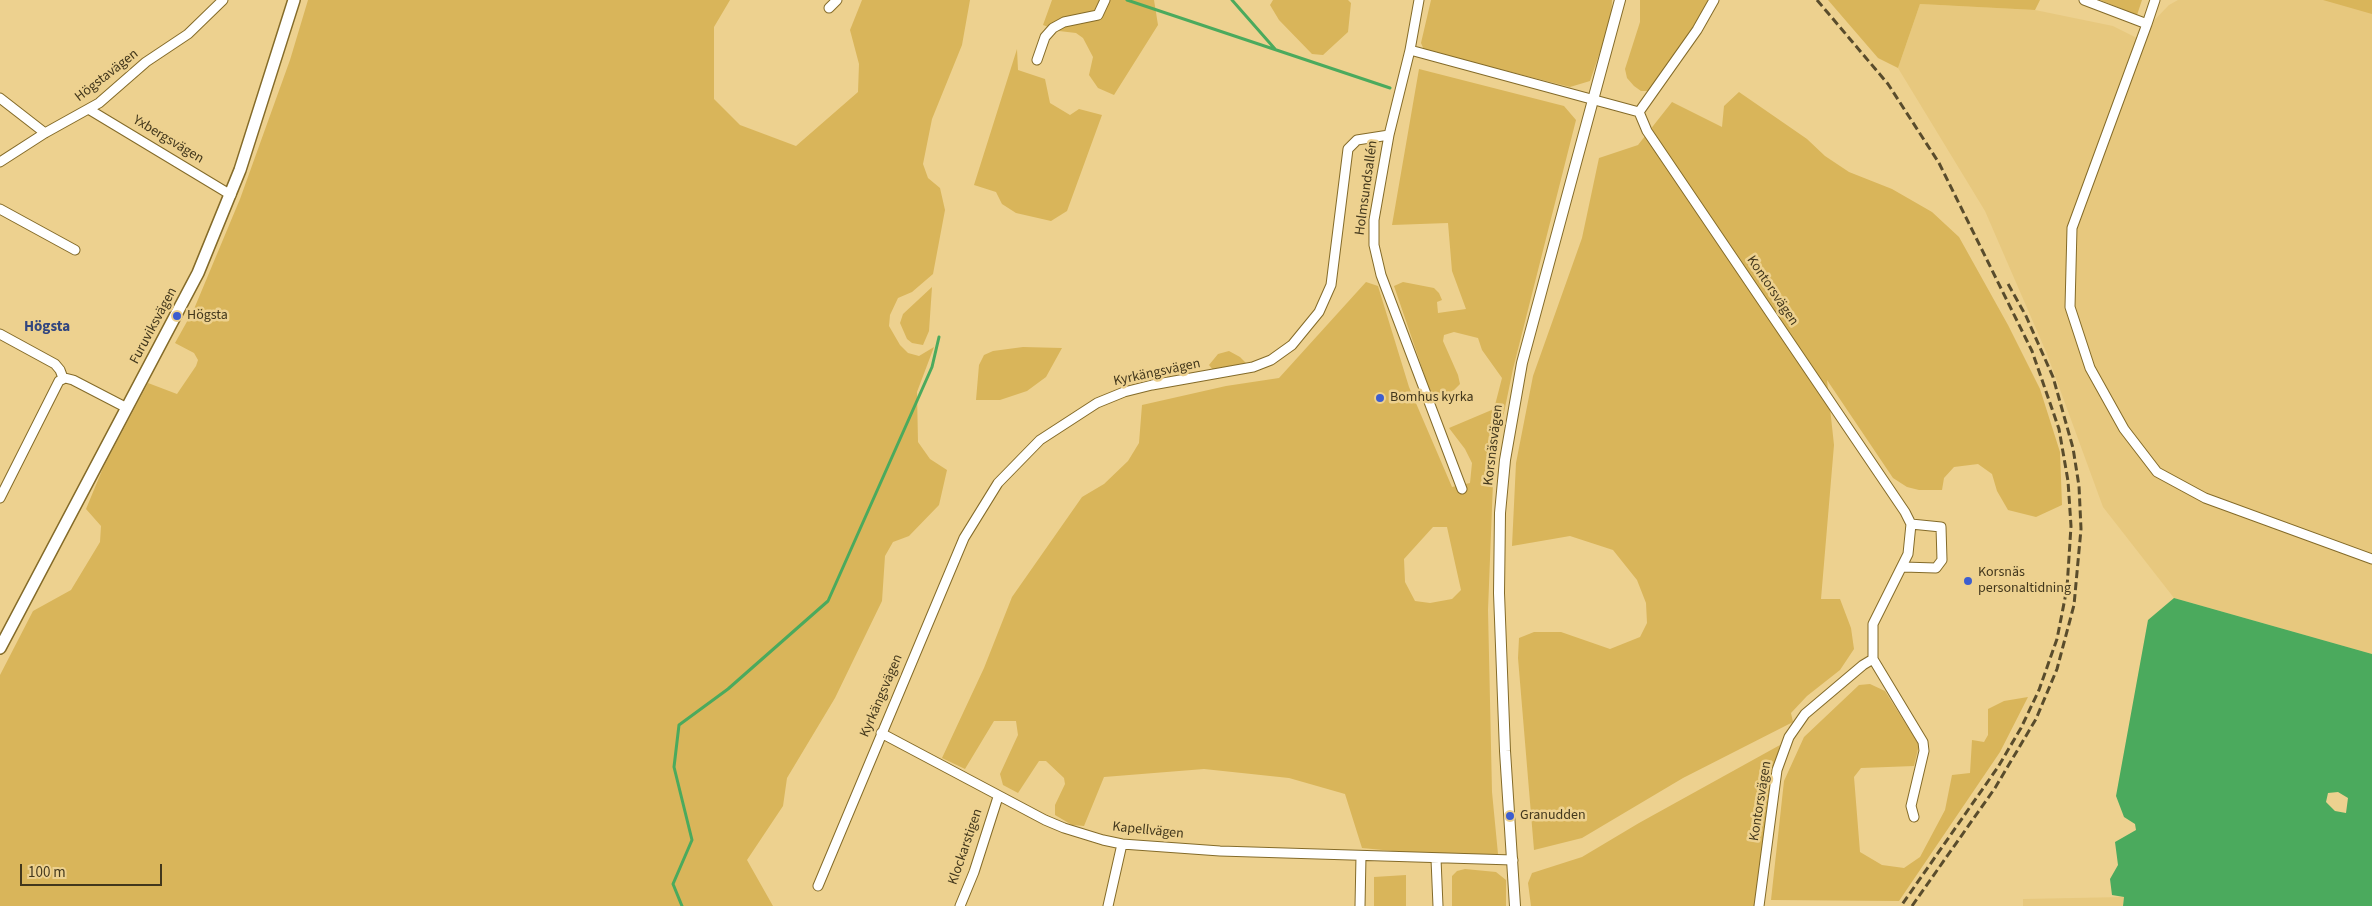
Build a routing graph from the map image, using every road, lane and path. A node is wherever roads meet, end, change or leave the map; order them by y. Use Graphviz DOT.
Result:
graph roads {
  1 [pos="223,0"];
  2 [pos="294,0"];
  3 [pos="837,0"];
  4 [pos="1105,0"];
  5 [pos="1419,0"];
  6 [pos="1620,0"];
  7 [pos="1714,0"];
  8 [pos="2084,0"];
  9 [pos="2155,0"];
  10 [pos="829,8"];
  11 [pos="2147,24"];
  12 [pos="1410,50"];
  13 [pos="1037,60"];
  14 [pos="0,98"];
  15 [pos="1592,98"];
  16 [pos="90,110"];
  17 [pos="1639,112"];
  18 [pos="45,133"];
  19 [pos="1389,135"];
  20 [pos="0,162"];
  21 [pos="231,195"];
  22 [pos="0,209"];
  23 [pos="76,250"];
  24 [pos="0,334"];
  25 [pos="63,378"];
  26 [pos="127,408"];
  27 [pos="1462,488"];
  28 [pos="0,498"];
  29 [pos="1912,524"];
  30 [pos="2372,559"];
  31 [pos="1903,567"];
  32 [pos="0,648"];
  33 [pos="1873,659"];
  34 [pos="881,734"];
  35 [pos="998,797"];
  36 [pos="1914,817"];
  37 [pos="1122,844"];
  38 [pos="1361,856"];
  39 [pos="1436,859"];
  40 [pos="1513,860"];
  41 [pos="818,886"];
  42 [pos="960,906"];
  43 [pos="1108,906"];
  44 [pos="1360,906"];
  45 [pos="1438,906"];
  46 [pos="1515,906"];
  47 [pos="1759,906"];
  1 -- 16 [label="street, Högstavägen"];
  2 -- 21 [label="main road, Furuviksvägen"];
  3 -- 10 [label="street"];
  4 -- 13 [label="street"];
  5 -- 12 [label="street, Holmsundsallén"];
  6 -- 15 [label="street, Korsnäsvägen"];
  7 -- 17 [label="street"];
  8 -- 11 [label="street"];
  9 -- 11 [label="street"];
  11 -- 30 [label="street"];
  12 -- 15 [label="street"];
  12 -- 19 [label="street, Holmsundsallén"];
  14 -- 18 [label="street"];
  15 -- 17 [label="street"];
  15 -- 40 [label="street, Korsnäsvägen"];
  16 -- 18 [label="street, Högstavägen"];
  16 -- 21 [label="street, Yxbergsvägen"];
  17 -- 29 [label="street, Kontorsvägen"];
  18 -- 20 [label="street, Högstavägen"];
  19 -- 27 [label="street, Holmsundsallén"];
  19 -- 34 [label="street, Kyrkängsvägen"];
  21 -- 26 [label="main road, Furuviksvägen"];
  22 -- 23 [label="street"];
  24 -- 25 [label="street"];
  25 -- 26 [label="street"];
  25 -- 28 [label="street"];
  26 -- 32 [label="main road, Furuviksvägen"];
  29 -- 31 [label="street"];
  29 -- 31 [label="street"];
  31 -- 33 [label="street"];
  33 -- 36 [label="street"];
  33 -- 47 [label="street, Kontorsvägen"];
  34 -- 35 [label="street, Kapellvägen"];
  34 -- 41 [label="street, Kyrkängsvägen"];
  35 -- 37 [label="street, Kapellvägen"];
  35 -- 42 [label="street, Klockarstigen"];
  37 -- 38 [label="street, Kapellvägen"];
  37 -- 43 [label="street"];
  38 -- 39 [label="street, Kapellvägen"];
  38 -- 44 [label="street"];
  39 -- 40 [label="street, Kapellvägen"];
  39 -- 45 [label="street"];
  40 -- 46 [label="street, Korsnäsvägen"];
}
